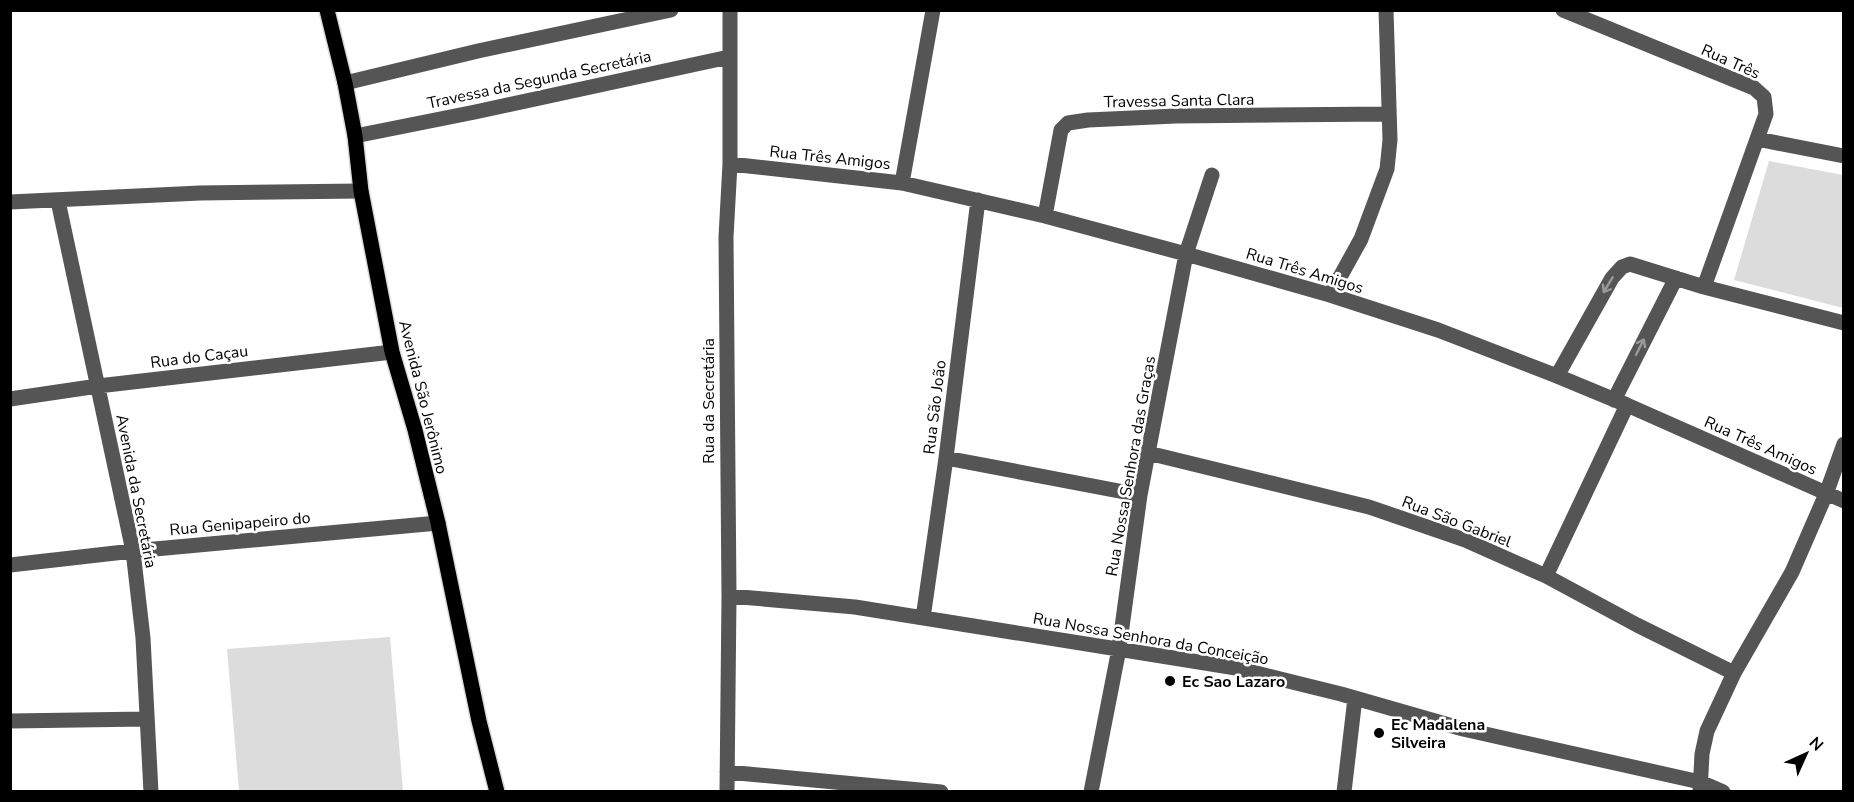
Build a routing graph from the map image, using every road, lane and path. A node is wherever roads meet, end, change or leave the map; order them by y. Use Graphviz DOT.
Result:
graph roads {
  1 [pos="327,10"];
  2 [pos="671,10"];
  3 [pos="730,10"];
  4 [pos="933,10"];
  5 [pos="1386,10"];
  6 [pos="1563,10"];
  7 [pos="729,57"];
  8 [pos="345,83"];
  9 [pos="1388,114"];
  10 [pos="355,136"];
  11 [pos="1757,139"];
  12 [pos="1844,156"];
  13 [pos="730,165"];
  14 [pos="1212,175"];
  15 [pos="902,183"];
  16 [pos="361,191"];
  17 [pos="978,200"];
  18 [pos="58,201"];
  19 [pos="10,202"];
  20 [pos="1045,216"];
  21 [pos="1186,254"];
  22 [pos="1676,279"];
  23 [pos="1704,287"];
  24 [pos="1330,295"];
  25 [pos="1844,323"];
  26 [pos="392,352"];
  27 [pos="1557,376"];
  28 [pos="98,386"];
  29 [pos="10,399"];
  30 [pos="1620,402"];
  31 [pos="1844,444"];
  32 [pos="1148,453"];
  33 [pos="946,458"];
  34 [pos="1826,494"];
  35 [pos="1140,495"];
  36 [pos="1844,501"];
  37 [pos="438,523"];
  38 [pos="133,551"];
  39 [pos="10,565"];
  40 [pos="1546,576"];
  41 [pos="729,596"];
  42 [pos="923,618"];
  43 [pos="1119,649"];
  44 [pos="1734,673"];
  45 [pos="1355,698"];
  46 [pos="147,719"];
  47 [pos="10,720"];
  48 [pos="727,772"];
  49 [pos="1700,787"];
  50 [pos="151,792"];
  51 [pos="497,792"];
  52 [pos="727,792"];
  53 [pos="941,792"];
  54 [pos="1091,792"];
  55 [pos="1344,792"];
  56 [pos="1722,792"];
  1 -- 8 [label="main road, Avenida São Jerônimo"];
  2 -- 8 [label="street"];
  3 -- 7 [label="street, Rua da Secretária"];
  4 -- 15 [label="street"];
  5 -- 9 [label="street"];
  6 -- 11 [label="street, Rua Três"];
  7 -- 10 [label="street, Travessa da Segunda Secretária"];
  7 -- 13 [label="street, Rua da Secretária"];
  8 -- 10 [label="main road, Avenida São Jerônimo"];
  9 -- 20 [label="street, Travessa Santa Clara"];
  9 -- 24 [label="street"];
  10 -- 16 [label="main road, Avenida São Jerônimo"];
  11 -- 12 [label="street"];
  11 -- 23 [label="street, Rua Três"];
  13 -- 15 [label="street, Rua Três Amigos"];
  13 -- 41 [label="street, Rua da Secretária"];
  14 -- 21 [label="street, Rua Nossa Senhora das Graças"];
  15 -- 17 [label="street, Rua Três Amigos"];
  16 -- 18 [label="street"];
  16 -- 26 [label="main road, Avenida São Jerônimo"];
  17 -- 20 [label="street, Rua Três Amigos"];
  17 -- 33 [label="street, Rua São João"];
  18 -- 19 [label="street"];
  18 -- 28 [label="street, Avenida da Secretária"];
  20 -- 21 [label="street, Rua Três Amigos"];
  21 -- 24 [label="street, Rua Três Amigos"];
  21 -- 32 [label="street, Rua Nossa Senhora das Graças"];
  22 -- 23 [label="street"];
  22 -- 27 [label="street, one-way"];
  30 -- 22 [label="street, one-way"];
  23 -- 25 [label="street"];
  24 -- 27 [label="street, Rua Três Amigos"];
  26 -- 28 [label="street, Rua do Caçau"];
  26 -- 37 [label="main road, Avenida São Jerônimo"];
  27 -- 30 [label="street, Rua Três Amigos"];
  28 -- 29 [label="street, Rua do Caçau"];
  28 -- 38 [label="street, Avenida da Secretária"];
  30 -- 34 [label="street, Rua Três Amigos"];
  30 -- 40 [label="street"];
  31 -- 34 [label="street"];
  32 -- 35 [label="street, Rua Nossa Senhora das Graças"];
  32 -- 40 [label="street, Rua São Gabriel"];
  33 -- 35 [label="street"];
  33 -- 42 [label="street, Rua São João"];
  34 -- 36 [label="street, Rua Três Amigos"];
  34 -- 44 [label="street"];
  35 -- 43 [label="street, Rua Nossa Senhora das Graças"];
  37 -- 38 [label="street, Rua Genipapeiro do"];
  37 -- 51 [label="main road, Avenida São Jerônimo"];
  38 -- 39 [label="street, Rua Genipapeiro do"];
  38 -- 46 [label="street, Avenida da Secretária"];
  40 -- 44 [label="street, Rua São Gabriel"];
  41 -- 42 [label="street, Rua Nossa Senhora da Conceição"];
  41 -- 48 [label="street, Rua da Secretária"];
  42 -- 43 [label="street, Rua Nossa Senhora da Conceição"];
  43 -- 45 [label="street, Rua Nossa Senhora da Conceição"];
  43 -- 54 [label="street, Rua Nossa Senhora das Graças"];
  44 -- 49 [label="street"];
  45 -- 49 [label="street, Rua Nossa Senhora da Conceição"];
  45 -- 55 [label="street"];
  46 -- 47 [label="street"];
  46 -- 50 [label="street, Avenida da Secretária"];
  48 -- 52 [label="street, Rua da Secretária"];
  48 -- 53 [label="street"];
  49 -- 56 [label="street, Rua Nossa Senhora da Conceição"];
}
